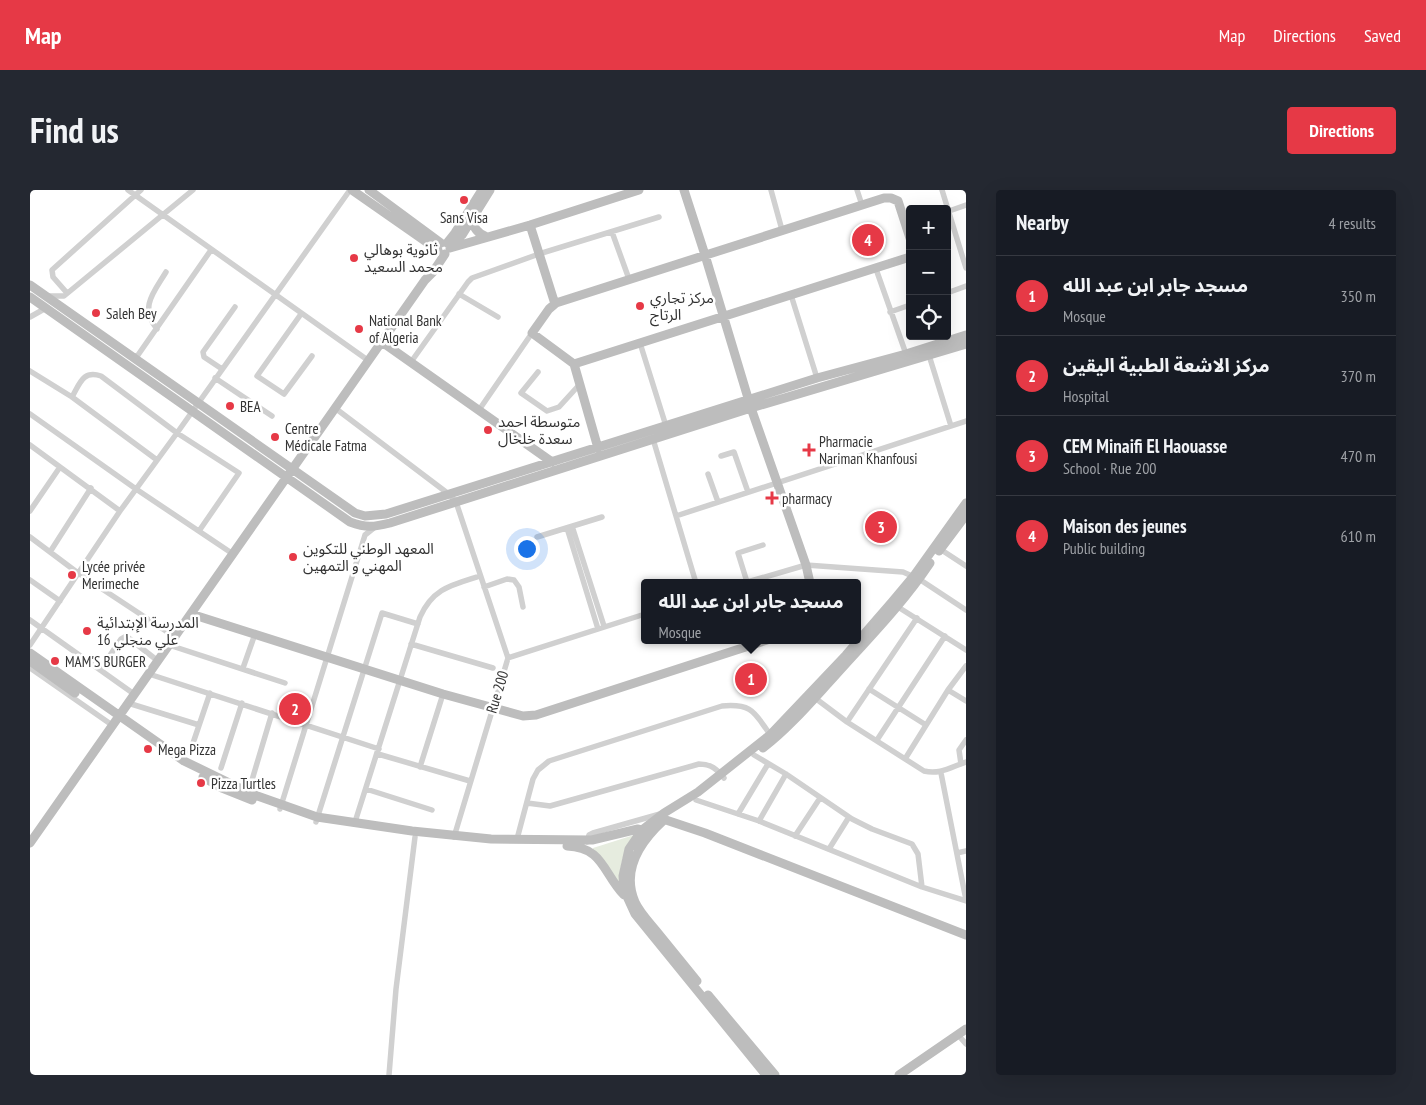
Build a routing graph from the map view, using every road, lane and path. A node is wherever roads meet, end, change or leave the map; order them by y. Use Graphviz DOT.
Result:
graph roads {
  1 [pos="128,190"];
  2 [pos="141,190"];
  3 [pos="193,190"];
  4 [pos="351,190"];
  5 [pos="369,190"];
  6 [pos="482,190"];
  7 [pos="490,190"];
  8 [pos="639,190"];
  9 [pos="684,190"];
  10 [pos="771,190"];
  11 [pos="857,190"];
  12 [pos="942,190"];
  13 [pos="135,195"];
  14 [pos="862,205"];
  15 [pos="947,205"];
  16 [pos="966,205"];
  17 [pos="951,210"];
  18 [pos="163,215"];
  19 [pos="660,217"];
  20 [pos="472,218"];
  21 [pos="951,218"];
  22 [pos="530,225"];
  23 [pos="906,226"];
  24 [pos="782,230"];
  25 [pos="612,232"];
  26 [pos="487,237"];
  27 [pos="444,248"];
  28 [pos="211,250"];
  29 [pos="539,254"];
  30 [pos="705,255"];
  31 [pos="906,258"];
  32 [pos="966,268"];
  33 [pos="876,269"];
  34 [pos="166,272"];
  35 [pos="629,279"];
  36 [pos="30,285"];
  37 [pos="966,286"];
  38 [pos="951,292"];
  39 [pos="66,294"];
  40 [pos="459,294"];
  41 [pos="275,295"];
  42 [pos="792,295"];
  43 [pos="46,296"];
  44 [pos="30,297"];
  45 [pos="555,304"];
  46 [pos="906,306"];
  47 [pos="234,307"];
  48 [pos="46,308"];
  49 [pos="65,310"];
  50 [pos="890,312"];
  51 [pos="301,314"];
  52 [pos="498,316"];
  53 [pos="30,317"];
  54 [pos="725,317"];
  55 [pos="157,329"];
  56 [pos="532,333"];
  57 [pos="966,335"];
  58 [pos="382,342"];
  59 [pos="640,343"];
  60 [pos="966,344"];
  61 [pos="928,351"];
  62 [pos="906,354"];
  63 [pos="312,356"];
  64 [pos="137,358"];
  65 [pos="369,361"];
  66 [pos="411,362"];
  67 [pos="574,364"];
  68 [pos="222,368"];
  69 [pos="30,371"];
  70 [pos="538,372"];
  71 [pos="215,378"];
  72 [pos="817,378"];
  73 [pos="580,384"];
  74 [pos="72,397"];
  75 [pos="750,404"];
  76 [pos="195,407"];
  77 [pos="335,408"];
  78 [pos="479,410"];
  79 [pos="30,414"];
  80 [pos="272,416"];
  81 [pos="966,421"];
  82 [pos="666,426"];
  83 [pos="951,426"];
  84 [pos="177,433"];
  85 [pos="653,439"];
  86 [pos="30,445"];
  87 [pos="598,448"];
  88 [pos="721,456"];
  89 [pos="157,460"];
  90 [pos="552,462"];
  91 [pos="60,467"];
  92 [pos="292,469"];
  93 [pos="708,474"];
  94 [pos="287,478"];
  95 [pos="777,483"];
  96 [pos="91,488"];
  97 [pos="136,489"];
  98 [pos="748,492"];
  99 [pos="453,498"];
  100 [pos="718,502"];
  101 [pos="966,502"];
  102 [pos="30,511"];
  103 [pos="120,511"];
  104 [pos="966,515"];
  105 [pos="676,516"];
  106 [pos="602,517"];
  107 [pos="358,525"];
  108 [pos="375,526"];
  109 [pos="569,527"];
  110 [pos="199,531"];
  111 [pos="366,535"];
  112 [pos="30,537"];
  113 [pos="537,538"];
  114 [pos="763,545"];
  115 [pos="940,549"];
  116 [pos="50,552"];
  117 [pos="233,554"];
  118 [pos="806,566"];
  119 [pos="966,566"];
  120 [pos="78,573"];
  121 [pos="480,576"];
  122 [pos="916,578"];
  123 [pos="695,579"];
  124 [pos="744,579"];
  125 [pos="756,579"];
  126 [pos="809,579"];
  127 [pos="30,580"];
  128 [pos="484,587"];
  129 [pos="60,601"];
  130 [pos="523,607"];
  131 [pos="898,607"];
  132 [pos="965,608"];
  133 [pos="191,614"];
  134 [pos="641,615"];
  135 [pos="917,618"];
  136 [pos="30,620"];
  137 [pos="418,624"];
  138 [pos="42,628"];
  139 [pos="601,628"];
  140 [pos="255,634"];
  141 [pos="945,636"];
  142 [pos="175,637"];
  143 [pos="861,638"];
  144 [pos="412,644"];
  145 [pos="755,644"];
  146 [pos="856,644"];
  147 [pos="30,645"];
  148 [pos="169,645"];
  149 [pos="966,650"];
  150 [pos="30,653"];
  151 [pos="327,657"];
  152 [pos="508,658"];
  153 [pos="30,661"];
  154 [pos="158,661"];
  155 [pos="966,666"];
  156 [pos="30,668"];
  157 [pos="243,668"];
  158 [pos="364,668"];
  159 [pos="493,668"];
  160 [pos="100,670"];
  161 [pos="149,674"];
  162 [pos="400,679"];
  163 [pos="285,683"];
  164 [pos="869,689"];
  165 [pos="948,690"];
  166 [pos="210,693"];
  167 [pos="134,694"];
  168 [pos="443,694"];
  169 [pos="815,698"];
  170 [pos="966,702"];
  171 [pos="128,703"];
  172 [pos="242,703"];
  173 [pos="898,707"];
  174 [pos="492,708"];
  175 [pos="272,713"];
  176 [pos="115,721"];
  177 [pos="847,722"];
  178 [pos="306,724"];
  179 [pos="199,725"];
  180 [pos="926,725"];
  181 [pos="342,737"];
  182 [pos="772,738"];
  183 [pos="877,740"];
  184 [pos="966,740"];
  185 [pos="378,751"];
  186 [pos="190,752"];
  187 [pos="754,755"];
  188 [pos="905,759"];
  189 [pos="964,763"];
  190 [pos="768,764"];
  191 [pos="420,767"];
  192 [pos="221,768"];
  193 [pos="941,773"];
  194 [pos="786,774"];
  195 [pos="722,776"];
  196 [pos="252,780"];
  197 [pos="470,781"];
  198 [pos="366,789"];
  199 [pos="820,798"];
  200 [pos="696,800"];
  201 [pos="526,803"];
  202 [pos="280,807"];
  203 [pos="432,810"];
  204 [pos="738,814"];
  205 [pos="662,817"];
  206 [pos="849,817"];
  207 [pos="317,819"];
  208 [pos="759,821"];
  209 [pos="355,822"];
  210 [pos="646,832"];
  211 [pos="795,836"];
  212 [pos="415,837"];
  213 [pos="454,837"];
  214 [pos="518,839"];
  215 [pos="30,843"];
  216 [pos="587,845"];
  217 [pos="829,849"];
  218 [pos="966,852"];
  219 [pos="957,853"];
  220 [pos="922,887"];
  221 [pos="627,898"];
  222 [pos="966,900"];
  223 [pos="966,935"];
  224 [pos="966,1029"];
  225 [pos="958,1035"];
  226 [pos="966,1044"];
  227 [pos="389,1075"];
  228 [pos="766,1075"];
  229 [pos="774,1075"];
  230 [pos="899,1075"];
  1 -- 13 [label="street"];
  2 -- 13 [label="street"];
  3 -- 18 [label="street"];
  4 -- 27 [label="main road"];
  4 -- 41 [label="street"];
  5 -- 27 [label="main road"];
  6 -- 27 [label="main road"];
  7 -- 20 [label="main road"];
  8 -- 22 [label="main road"];
  9 -- 30 [label="main road"];
  10 -- 24 [label="street"];
  11 -- 14 [label="street"];
  12 -- 15 [label="street"];
  13 -- 18 [label="street"];
  13 -- 39 [label="street"];
  14 -- 23 [label="main road"];
  14 -- 24 [label="main road"];
  16 -- 17 [label="street"];
  18 -- 28 [label="street"];
  18 -- 39 [label="street"];
  19 -- 25 [label="street"];
  20 -- 26 [label="main road"];
  20 -- 27 [label="main road"];
  21 -- 32 [label="street"];
  22 -- 26 [label="main road"];
  22 -- 29 [label="main road"];
  24 -- 30 [label="main road"];
  25 -- 29 [label="street"];
  25 -- 35 [label="street"];
  26 -- 27 [label="main road"];
  27 -- 58 [label="main road"];
  28 -- 41 [label="street"];
  28 -- 55 [label="street"];
  29 -- 40 [label="street"];
  29 -- 45 [label="main road"];
  30 -- 35 [label="main road"];
  30 -- 54 [label="main road"];
  31 -- 33 [label="main road"];
  33 -- 42 [label="main road"];
  33 -- 50 [label="street"];
  34 -- 55 [label="street"];
  35 -- 45 [label="main road"];
  36 -- 43 [label="main road"];
  37 -- 38 [label="street"];
  39 -- 43 [label="street"];
  39 -- 49 [label="street"];
  40 -- 52 [label="street"];
  40 -- 66 [label="street"];
  41 -- 51 [label="street"];
  41 -- 68 [label="street"];
  42 -- 54 [label="main road"];
  42 -- 72 [label="street"];
  43 -- 49 [label="main road"];
  44 -- 48 [label="main road"];
  45 -- 56 [label="main road"];
  46 -- 50 [label="street"];
  47 -- 68 [label="street"];
  48 -- 53 [label="street"];
  48 -- 76 [label="main road"];
  49 -- 64 [label="main road"];
  50 -- 62 [label="street"];
  51 -- 63 [label="street"];
  51 -- 65 [label="street"];
  54 -- 59 [label="main road"];
  54 -- 75 [label="main road"];
  55 -- 64 [label="street"];
  56 -- 67 [label="main road"];
  56 -- 78 [label="street"];
  57 -- 61 [label="main road"];
  58 -- 65 [label="main road"];
  58 -- 66 [label="main road"];
  59 -- 67 [label="main road"];
  59 -- 82 [label="street"];
  60 -- 61 [label="main road"];
  61 -- 62 [label="main road"];
  61 -- 75 [label="main road"];
  61 -- 83 [label="street"];
  62 -- 72 [label="main road"];
  64 -- 76 [label="main road"];
  65 -- 77 [label="main road"];
  66 -- 78 [label="main road"];
  67 -- 73 [label="main road"];
  68 -- 71 [label="street"];
  69 -- 74 [label="street"];
  70 -- 73 [label="street"];
  71 -- 76 [label="street"];
  71 -- 80 [label="street"];
  72 -- 75 [label="main road"];
  73 -- 87 [label="main road"];
  74 -- 84 [label="street"];
  74 -- 89 [label="street"];
  75 -- 82 [label="main road"];
  75 -- 85 [label="main road"];
  75 -- 95 [label="main road"];
  76 -- 84 [label="street"];
  76 -- 92 [label="main road"];
  76 -- 94 [label="main road"];
  77 -- 92 [label="main road"];
  77 -- 99 [label="street"];
  78 -- 90 [label="main road"];
  79 -- 97 [label="street"];
  81 -- 83 [label="street"];
  82 -- 87 [label="main road"];
  83 -- 95 [label="street"];
  84 -- 89 [label="street"];
  84 -- 110 [label="street"];
  85 -- 99 [label="main road"];
  85 -- 105 [label="street"];
  86 -- 91 [label="street"];
  87 -- 90 [label="main road"];
  88 -- 98 [label="street"];
  89 -- 97 [label="street"];
  90 -- 99 [label="main road"];
  91 -- 96 [label="street"];
  91 -- 102 [label="street"];
  92 -- 94 [label="main road"];
  92 -- 99 [label="main road"];
  93 -- 100 [label="street"];
  94 -- 107 [label="main road"];
  94 -- 117 [label="main road"];
  95 -- 98 [label="street"];
  95 -- 118 [label="main road"];
  96 -- 103 [label="street"];
  96 -- 116 [label="street"];
  97 -- 103 [label="street"];
  97 -- 110 [label="street"];
  98 -- 100 [label="street"];
  99 -- 108 [label="main road"];
  99 -- 121 [label="street"];
  100 -- 105 [label="street"];
  101 -- 122 [label="main road"];
  103 -- 120 [label="street"];
  104 -- 115 [label="main road"];
  105 -- 123 [label="street"];
  106 -- 109 [label="street"];
  107 -- 108 [label="main road"];
  107 -- 111 [label="street"];
  108 -- 111 [label="street"];
  109 -- 113 [label="street"];
  109 -- 139 [label="street"];
  110 -- 117 [label="street"];
  111 -- 151 [label="street"];
  112 -- 116 [label="street"];
  114 -- 124 [label="street"];
  115 -- 119 [label="street"];
  115 -- 122 [label="main road"];
  116 -- 120 [label="street"];
  117 -- 133 [label="main road"];
  118 -- 122 [label="street"];
  118 -- 125 [label="street"];
  118 -- 126 [label="main road"];
  120 -- 129 [label="street"];
  120 -- 142 [label="street"];
  121 -- 128 [label="street"];
  121 -- 137 [label="street"];
  122 -- 131 [label="main road"];
  122 -- 132 [label="street"];
  122 -- 143 [label="main road"];
  127 -- 129 [label="street"];
  128 -- 130 [label="street"];
  128 -- 152 [label="street"];
  129 -- 138 [label="street"];
  131 -- 135 [label="street"];
  131 -- 169 [label="main road"];
  133 -- 140 [label="main road"];
  133 -- 142 [label="main road"];
  134 -- 139 [label="street, Rue 200"];
  135 -- 141 [label="street"];
  135 -- 164 [label="street"];
  136 -- 138 [label="street"];
  137 -- 144 [label="street"];
  137 -- 158 [label="street"];
  138 -- 147 [label="street"];
  138 -- 160 [label="street"];
  139 -- 152 [label="street, Rue 200"];
  140 -- 151 [label="main road"];
  140 -- 157 [label="street"];
  141 -- 149 [label="street"];
  141 -- 173 [label="street"];
  142 -- 148 [label="main road"];
  144 -- 159 [label="street"];
  144 -- 162 [label="street"];
  145 -- 174 [label="main road"];
  146 -- 182 [label="main road"];
  148 -- 154 [label="main road"];
  148 -- 157 [label="street"];
  150 -- 176 [label="main road"];
  151 -- 158 [label="main road"];
  151 -- 178 [label="street"];
  152 -- 174 [label="street, Rue 200"];
  153 -- 176 [label="main road"];
  154 -- 160 [label="street"];
  154 -- 161 [label="main road"];
  155 -- 165 [label="street"];
  156 -- 176 [label="street"];
  157 -- 163 [label="street"];
  158 -- 162 [label="main road"];
  158 -- 181 [label="street"];
  160 -- 167 [label="street"];
  161 -- 166 [label="street"];
  161 -- 167 [label="main road"];
  162 -- 168 [label="main road"];
  162 -- 185 [label="street"];
  164 -- 173 [label="street"];
  164 -- 177 [label="street"];
  165 -- 170 [label="street"];
  165 -- 180 [label="street"];
  166 -- 172 [label="street"];
  166 -- 179 [label="street"];
  167 -- 171 [label="main road"];
  168 -- 174 [label="main road"];
  168 -- 191 [label="street"];
  169 -- 177 [label="street"];
  169 -- 182 [label="main road"];
  171 -- 176 [label="main road"];
  171 -- 179 [label="street"];
  172 -- 175 [label="street"];
  172 -- 192 [label="street"];
  173 -- 180 [label="street"];
  173 -- 183 [label="street"];
  174 -- 197 [label="street, Rue 200"];
  175 -- 178 [label="street"];
  175 -- 196 [label="street"];
  176 -- 202 [label="main road"];
  176 -- 215 [label="main road"];
  177 -- 183 [label="street"];
  178 -- 181 [label="street"];
  178 -- 202 [label="street"];
  179 -- 186 [label="street"];
  180 -- 188 [label="street"];
  181 -- 185 [label="street"];
  181 -- 207 [label="street"];
  182 -- 187 [label="main road"];
  182 -- 195 [label="main road"];
  182 -- 201 [label="street"];
  183 -- 188 [label="street"];
  184 -- 189 [label="street"];
  185 -- 191 [label="street"];
  185 -- 198 [label="street"];
  187 -- 190 [label="street"];
  187 -- 195 [label="main road"];
  188 -- 193 [label="street"];
  189 -- 193 [label="street"];
  190 -- 194 [label="street"];
  190 -- 204 [label="street"];
  191 -- 197 [label="street"];
  193 -- 219 [label="street"];
  194 -- 199 [label="street"];
  194 -- 208 [label="street"];
  195 -- 200 [label="main road"];
  195 -- 201 [label="street"];
  195 -- 205 [label="main road"];
  197 -- 213 [label="street, Rue 200"];
  198 -- 203 [label="street"];
  198 -- 209 [label="street"];
  199 -- 206 [label="street"];
  199 -- 211 [label="street"];
  200 -- 204 [label="street"];
  200 -- 205 [label="main road"];
  201 -- 214 [label="street"];
  202 -- 207 [label="main road"];
  204 -- 208 [label="street"];
  205 -- 210 [label="main road"];
  205 -- 216 [label="street"];
  205 -- 223 [label="main road"];
  206 -- 217 [label="street"];
  206 -- 220 [label="street"];
  207 -- 209 [label="main road"];
  207 -- 212 [label="main road"];
  208 -- 211 [label="street"];
  209 -- 213 [label="main road"];
  210 -- 216 [label="main road"];
  210 -- 221 [label="main road"];
  210 -- 229 [label="main road"];
  211 -- 217 [label="street"];
  212 -- 216 [label="main road"];
  212 -- 227 [label="street"];
  213 -- 214 [label="main road"];
  214 -- 216 [label="main road"];
  216 -- 221 [label="main road"];
  217 -- 220 [label="street"];
  218 -- 219 [label="street"];
  219 -- 222 [label="street"];
  220 -- 222 [label="street"];
  221 -- 228 [label="main road"];
  224 -- 225 [label="main road"];
  225 -- 226 [label="street"];
  225 -- 230 [label="main road"];
}
